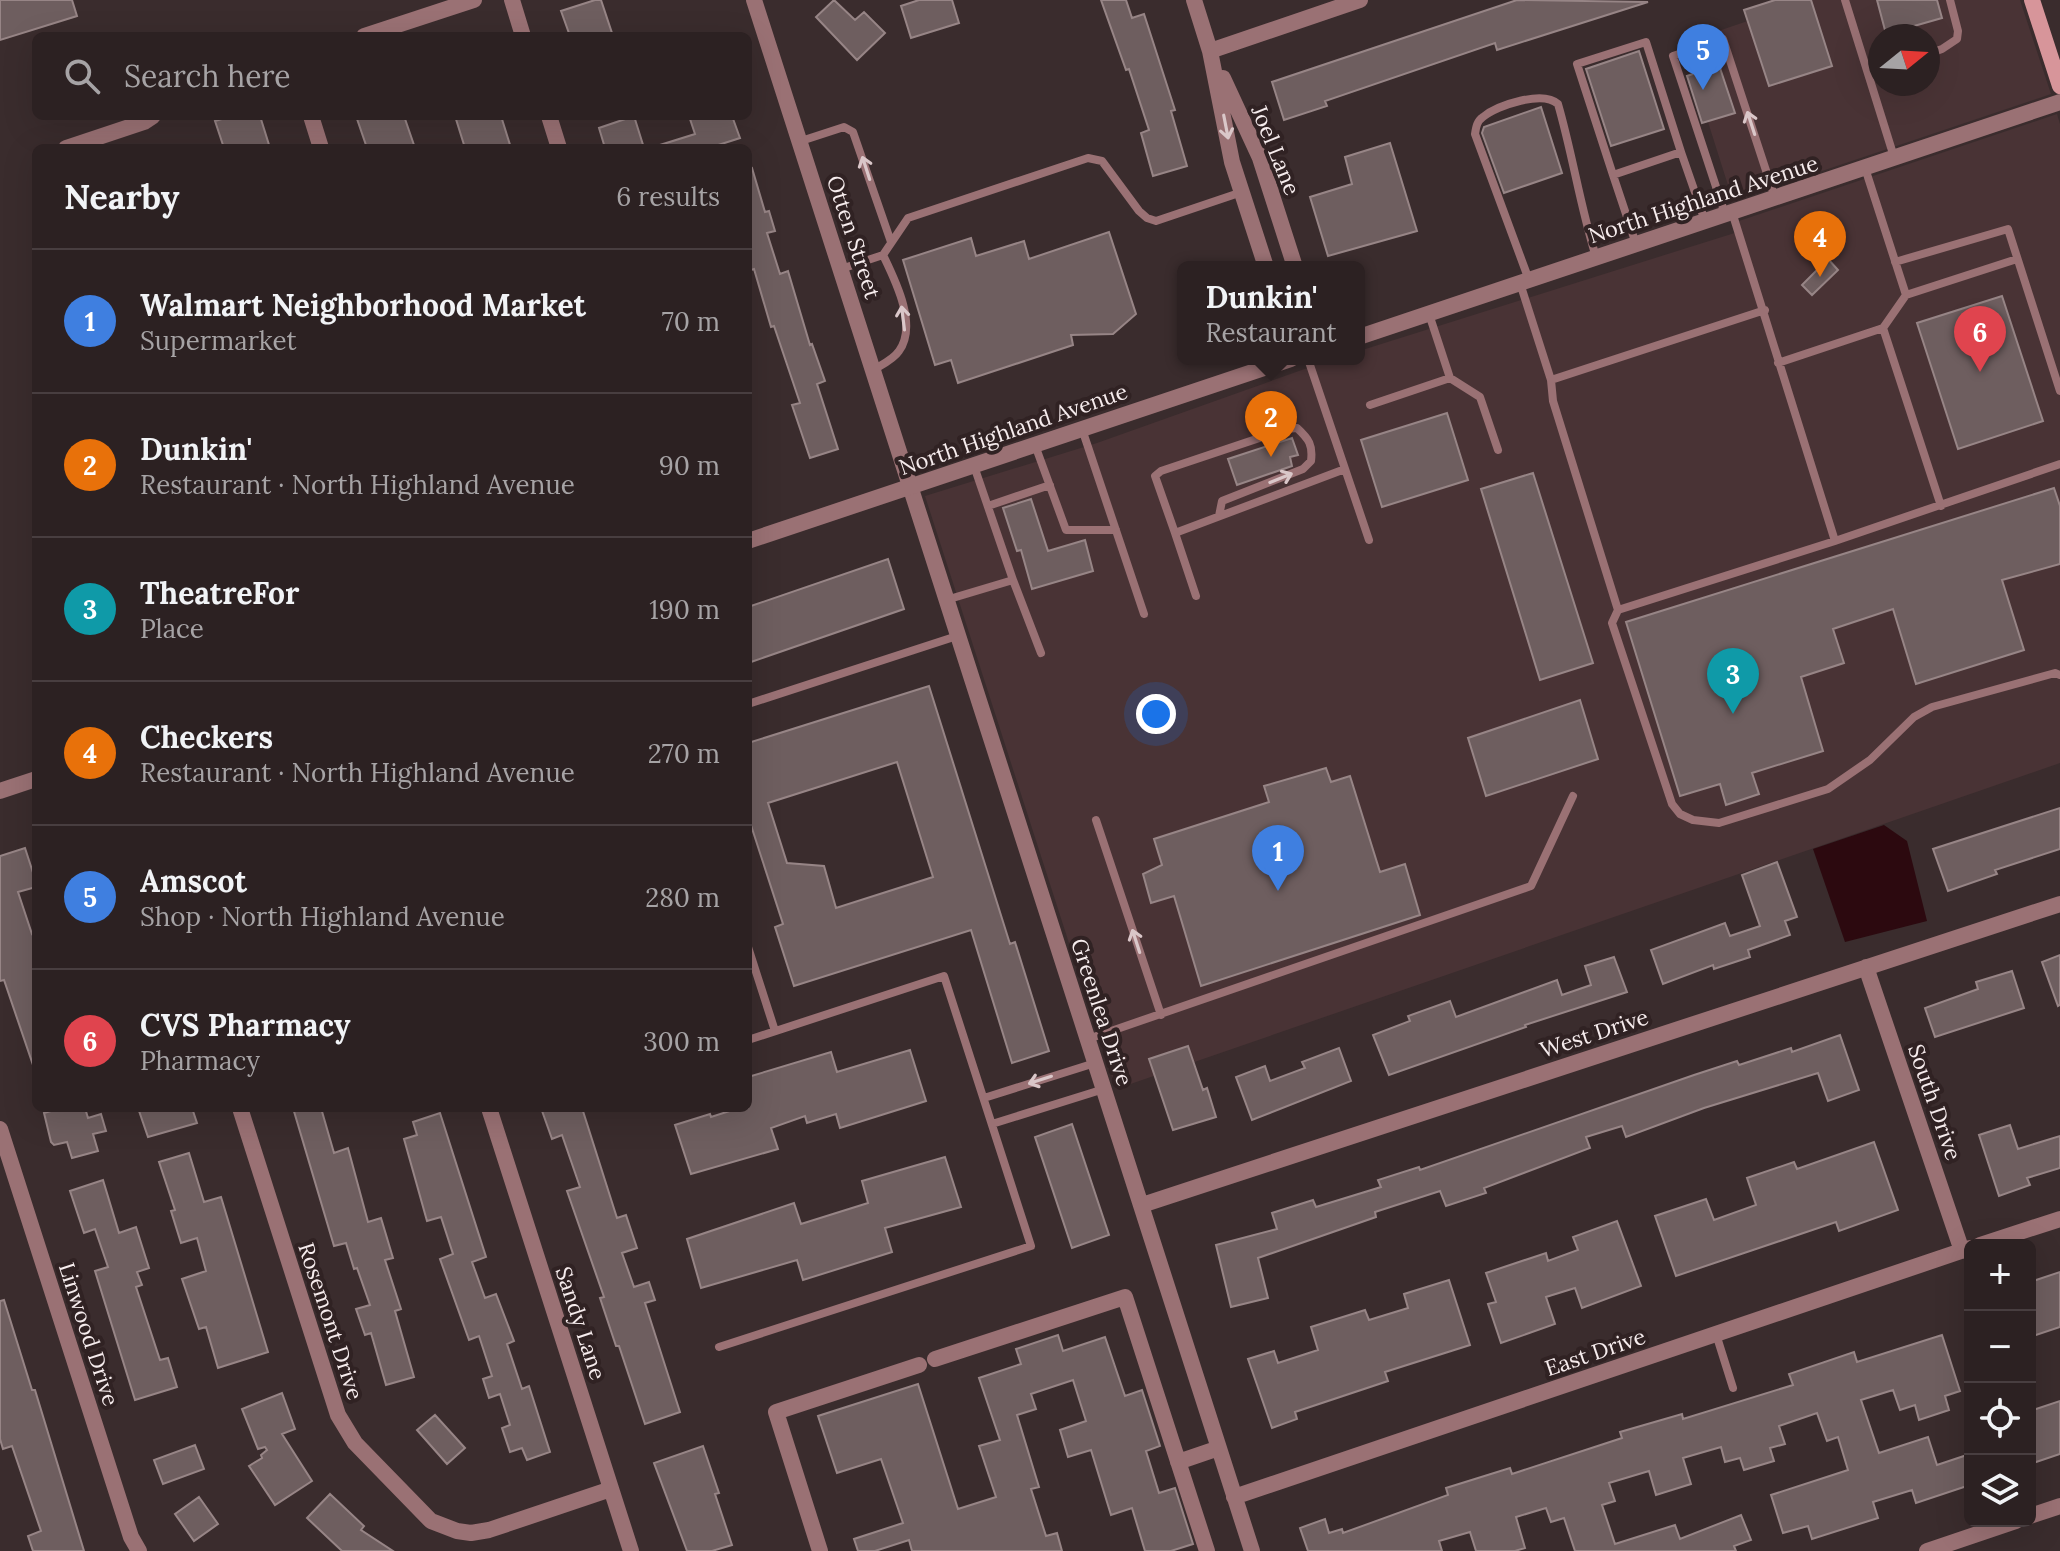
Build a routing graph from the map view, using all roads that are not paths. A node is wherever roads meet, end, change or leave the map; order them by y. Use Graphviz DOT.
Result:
graph roads {
  1 [pos="474,0"];
  2 [pos="512,0"];
  3 [pos="754,0"];
  4 [pos="1194,0"];
  5 [pos="1360,0"];
  6 [pos="1845,0"];
  7 [pos="1950,0"];
  8 [pos="2032,0"];
  9 [pos="376,32"];
  10 [pos="522,32"];
  11 [pos="1940,50"];
  12 [pos="1210,51"];
  13 [pos="1868,74"];
  14 [pos="2060,86"];
  15 [pos="1875,96"];
  16 [pos="2060,102"];
  17 [pos="147,120"];
  18 [pos="312,120"];
  19 [pos="550,120"];
  20 [pos="801,141"];
  21 [pos="78,144"];
  22 [pos="320,144"];
  23 [pos="558,144"];
  24 [pos="1681,152"];
  25 [pos="1894,157"];
  26 [pos="1865,168"];
  27 [pos="1613,175"];
  28 [pos="1242,192"];
  29 [pos="1775,198"];
  30 [pos="1728,213"];
  31 [pos="1705,221"];
  32 [pos="891,242"];
  33 [pos="1636,244"];
  34 [pos="883,255"];
  35 [pos="1596,257"];
  36 [pos="2017,259"];
  37 [pos="1264,261"];
  38 [pos="1293,261"];
  39 [pos="1895,262"];
  40 [pos="841,269"];
  41 [pos="1524,281"];
  42 [pos="1906,295"];
  43 [pos="1765,310"];
  44 [pos="1429,313"];
  45 [pos="1883,328"];
  46 [pos="1365,335"];
  47 [pos="1778,363"];
  48 [pos="1273,365"];
  49 [pos="1310,365"];
  50 [pos="873,370"];
  51 [pos="1450,378"];
  52 [pos="1551,380"];
  53 [pos="2060,391"];
  54 [pos="1370,405"];
  55 [pos="1082,428"];
  56 [pos="1035,444"];
  57 [pos="1498,450"];
  58 [pos="2060,464"];
  59 [pos="974,465"];
  60 [pos="1345,469"];
  61 [pos="1050,485"];
  62 [pos="910,487"];
  63 [pos="988,506"];
  64 [pos="1941,506"];
  65 [pos="1219,516"];
  66 [pos="1116,530"];
  67 [pos="1175,533"];
  68 [pos="752,540"];
  69 [pos="1369,540"];
  70 [pos="1835,541"];
  71 [pos="1013,580"];
  72 [pos="1196,596"];
  73 [pos="946,600"];
  74 [pos="1618,610"];
  75 [pos="1144,614"];
  76 [pos="957,636"];
  77 [pos="1041,653"];
  78 [pos="2060,675"];
  79 [pos="752,703"];
  80 [pos="32,780"];
  81 [pos="0,791"];
  82 [pos="1573,796"];
  83 [pos="1096,820"];
  84 [pos="2060,904"];
  85 [pos="752,959"];
  86 [pos="1866,967"];
  87 [pos="1161,1015"];
  88 [pos="775,1031"];
  89 [pos="752,1039"];
  90 [pos="1088,1039"];
  91 [pos="1096,1062"];
  92 [pos="1104,1089"];
  93 [pos="984,1098"];
  94 [pos="241,1112"];
  95 [pos="490,1112"];
  96 [pos="992,1124"];
  97 [pos="0,1129"];
  98 [pos="1142,1205"];
  99 [pos="2060,1219"];
  100 [pos="1998,1239"];
  101 [pos="1964,1244"];
  102 [pos="1964,1251"];
  103 [pos="1716,1334"];
  104 [pos="719,1347"];
  105 [pos="1733,1388"];
  106 [pos="1219,1448"];
  107 [pos="1178,1462"];
  108 [pos="611,1489"];
  109 [pos="1234,1497"];
  110 [pos="2060,1506"];
  111 [pos="2036,1514"];
  112 [pos="1998,1527"];
  113 [pos="139,1551"];
  114 [pos="631,1551"];
  115 [pos="820,1551"];
  116 [pos="1207,1551"];
  117 [pos="1252,1551"];
  118 [pos="1927,1551"];
  1 -- 9 [label="street"];
  2 -- 10 [label="street"];
  3 -- 20 [label="street, Otten Street"];
  4 -- 12 [label="street, Joel Lane"];
  5 -- 12 [label="street"];
  6 -- 13 [label="lane"];
  7 -- 11 [label="lane"];
  8 -- 14 [label="main road"];
  12 -- 28 [label="street, Joel Lane, one-way"];
  12 -- 38 [label="street, Joel Lane"];
  15 -- 25 [label="lane"];
  16 -- 25 [label="street, North Highland Avenue"];
  17 -- 21 [label="street"];
  18 -- 22 [label="street"];
  19 -- 23 [label="street"];
  32 -- 20 [label="lane, one-way"];
  20 -- 40 [label="street, Otten Street"];
  24 -- 27 [label="lane"];
  24 -- 27 [label="lane"];
  24 -- 31 [label="lane"];
  25 -- 26 [label="street, North Highland Avenue"];
  26 -- 29 [label="street, North Highland Avenue"];
  26 -- 39 [label="lane"];
  27 -- 33 [label="lane"];
  28 -- 32 [label="lane"];
  28 -- 37 [label="street, Joel Lane"];
  29 -- 30 [label="street, North Highland Avenue"];
  29 -- 30 [label="lane, one-way"];
  30 -- 31 [label="street, North Highland Avenue"];
  30 -- 43 [label="lane"];
  31 -- 33 [label="street, North Highland Avenue"];
  32 -- 34 [label="lane"];
  33 -- 35 [label="street, North Highland Avenue"];
  34 -- 40 [label="lane"];
  50 -- 34 [label="lane, one-way"];
  35 -- 41 [label="street, North Highland Avenue"];
  35 -- 41 [label="lane"];
  36 -- 39 [label="lane"];
  36 -- 42 [label="lane"];
  36 -- 53 [label="lane"];
  39 -- 42 [label="lane"];
  40 -- 50 [label="street, Otten Street"];
  41 -- 44 [label="street, North Highland Avenue"];
  41 -- 52 [label="lane"];
  42 -- 45 [label="lane"];
  43 -- 47 [label="lane"];
  43 -- 52 [label="lane"];
  44 -- 46 [label="street, North Highland Avenue"];
  44 -- 51 [label="lane"];
  45 -- 47 [label="lane"];
  45 -- 64 [label="lane"];
  47 -- 70 [label="lane"];
  48 -- 55 [label="street, North Highland Avenue"];
  49 -- 60 [label="lane"];
  50 -- 62 [label="street, Otten Street"];
  51 -- 54 [label="lane"];
  51 -- 57 [label="lane"];
  52 -- 74 [label="lane"];
  55 -- 56 [label="street, North Highland Avenue"];
  55 -- 66 [label="lane"];
  56 -- 59 [label="street, North Highland Avenue"];
  56 -- 61 [label="lane"];
  58 -- 64 [label="lane"];
  59 -- 62 [label="street, North Highland Avenue"];
  59 -- 63 [label="lane"];
  60 -- 65 [label="lane"];
  60 -- 69 [label="lane"];
  61 -- 63 [label="lane"];
  61 -- 66 [label="lane"];
  62 -- 68 [label="street, North Highland Avenue"];
  62 -- 73 [label="street, Greenlea Drive"];
  63 -- 71 [label="lane"];
  64 -- 70 [label="lane"];
  65 -- 67 [label="lane"];
  65 -- 67 [label="lane, one-way"];
  66 -- 75 [label="lane"];
  67 -- 72 [label="lane"];
  70 -- 74 [label="lane"];
  71 -- 73 [label="lane"];
  71 -- 77 [label="lane"];
  73 -- 76 [label="street, Greenlea Drive"];
  74 -- 78 [label="lane"];
  76 -- 79 [label="lane"];
  76 -- 90 [label="street, Greenlea Drive"];
  80 -- 81 [label="street"];
  82 -- 87 [label="lane"];
  87 -- 83 [label="lane, one-way"];
  84 -- 86 [label="street, West Drive"];
  85 -- 88 [label="lane"];
  86 -- 98 [label="street, West Drive"];
  86 -- 101 [label="street, South Drive"];
  87 -- 90 [label="lane"];
  88 -- 89 [label="lane"];
  88 -- 93 [label="lane"];
  90 -- 91 [label="street, Greenlea Drive"];
  91 -- 92 [label="street, Greenlea Drive"];
  91 -- 93 [label="lane, one-way"];
  92 -- 96 [label="lane"];
  92 -- 98 [label="street, Greenlea Drive"];
  93 -- 96 [label="lane"];
  94 -- 108 [label="street, Rosemont Drive"];
  95 -- 108 [label="street, Sandy Lane"];
  96 -- 104 [label="lane"];
  97 -- 113 [label="street, Linwood Drive"];
  98 -- 106 [label="street, Greenlea Drive"];
  99 -- 100 [label="street"];
  102 -- 103 [label="street, East Drive"];
  103 -- 105 [label="lane"];
  103 -- 109 [label="street, East Drive"];
  106 -- 107 [label="street"];
  106 -- 109 [label="street, Greenlea Drive"];
  107 -- 115 [label="street"];
  107 -- 116 [label="street"];
  108 -- 114 [label="street, Sandy Lane"];
  109 -- 117 [label="street, Greenlea Drive"];
  110 -- 111 [label="street"];
  112 -- 118 [label="street"];
}
